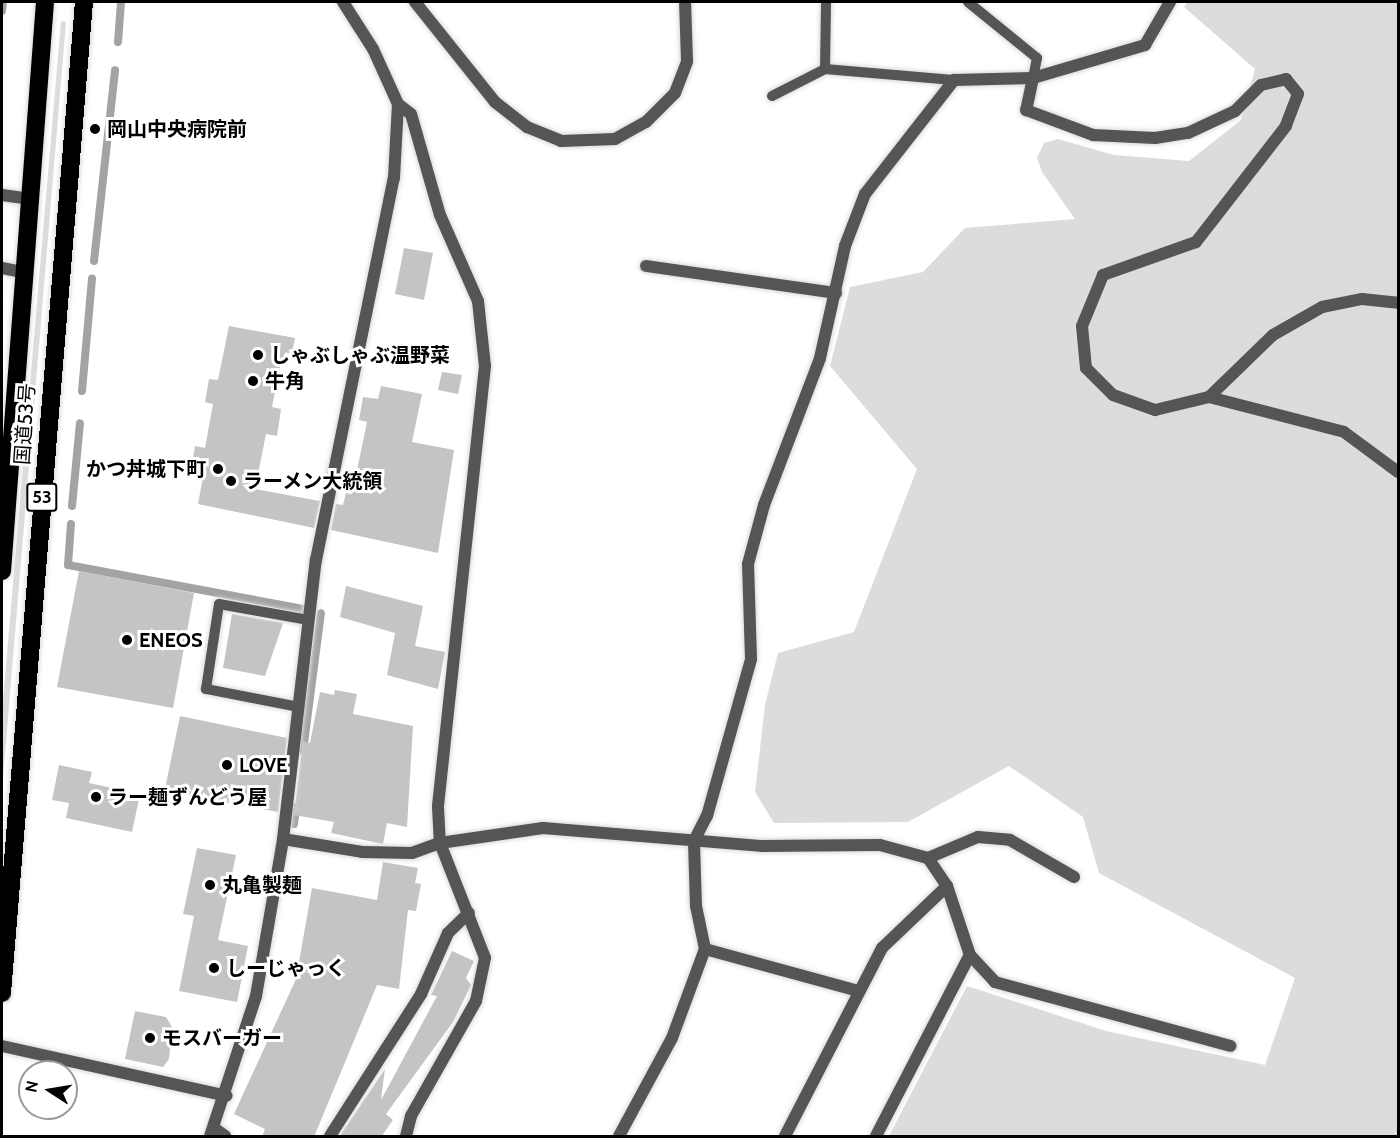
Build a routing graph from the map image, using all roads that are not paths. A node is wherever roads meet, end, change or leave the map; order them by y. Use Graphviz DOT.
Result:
graph roads {
  1 [pos="45,2"];
  2 [pos="84,2"];
  3 [pos="343,2"];
  4 [pos="415,2"];
  5 [pos="685,2"];
  6 [pos="826,2"];
  7 [pos="969,2"];
  8 [pos="1170,2"];
  9 [pos="825,69"];
  10 [pos="1033,78"];
  11 [pos="954,80"];
  12 [pos="772,96"];
  13 [pos="398,104"];
  14 [pos="2,195"];
  15 [pos="31,199"];
  16 [pos="646,266"];
  17 [pos="2,268"];
  18 [pos="27,273"];
  19 [pos="836,293"];
  20 [pos="1398,303"];
  21 [pos="1209,397"];
  22 [pos="1398,472"];
  23 [pos="2,571"];
  24 [pos="309,621"];
  25 [pos="298,707"];
  26 [pos="283,840"];
  27 [pos="694,841"];
  28 [pos="440,843"];
  29 [pos="928,858"];
  30 [pos="1074,877"];
  31 [pos="947,886"];
  32 [pos="470,914"];
  33 [pos="705,949"];
  34 [pos="970,954"];
  35 [pos="859,992"];
  36 [pos="2,993"];
  37 [pos="2,1046"];
  38 [pos="1230,1046"];
  39 [pos="227,1096"];
  40 [pos="212,1132"];
  41 [pos="225,1137"];
  42 [pos="330,1137"];
  43 [pos="406,1137"];
  44 [pos="619,1137"];
  45 [pos="785,1137"];
  46 [pos="876,1137"];
  1 -- 15 [label="highway, 国道53号 / 53"];
  2 -- 36 [label="highway, 国道53号 / 53"];
  3 -- 13 [label="street"];
  4 -- 5 [label="street"];
  6 -- 9 [label="lane"];
  7 -- 10 [label="lane"];
  8 -- 10 [label="street"];
  9 -- 11 [label="lane"];
  9 -- 12 [label="lane"];
  10 -- 11 [label="street"];
  10 -- 21 [label="street"];
  11 -- 19 [label="street"];
  13 -- 24 [label="street"];
  13 -- 28 [label="street"];
  14 -- 15 [label="street"];
  15 -- 18 [label="highway, 国道53号 / 53"];
  16 -- 19 [label="street"];
  17 -- 18 [label="street"];
  18 -- 23 [label="highway, 国道53号 / 53"];
  19 -- 27 [label="street"];
  20 -- 21 [label="street"];
  21 -- 22 [label="street"];
  24 -- 25 [label="street"];
  24 -- 25 [label="lane"];
  25 -- 26 [label="street"];
  26 -- 28 [label="street"];
  26 -- 39 [label="street"];
  27 -- 28 [label="street"];
  27 -- 29 [label="street"];
  27 -- 33 [label="street"];
  28 -- 32 [label="street"];
  29 -- 30 [label="street"];
  29 -- 31 [label="street"];
  31 -- 34 [label="street"];
  31 -- 35 [label="street"];
  32 -- 42 [label="street"];
  32 -- 43 [label="street"];
  33 -- 35 [label="street"];
  33 -- 44 [label="street"];
  34 -- 38 [label="street"];
  34 -- 46 [label="street"];
  35 -- 45 [label="street"];
  37 -- 39 [label="street"];
  39 -- 40 [label="street"];
  40 -- 41 [label="street"];
}
